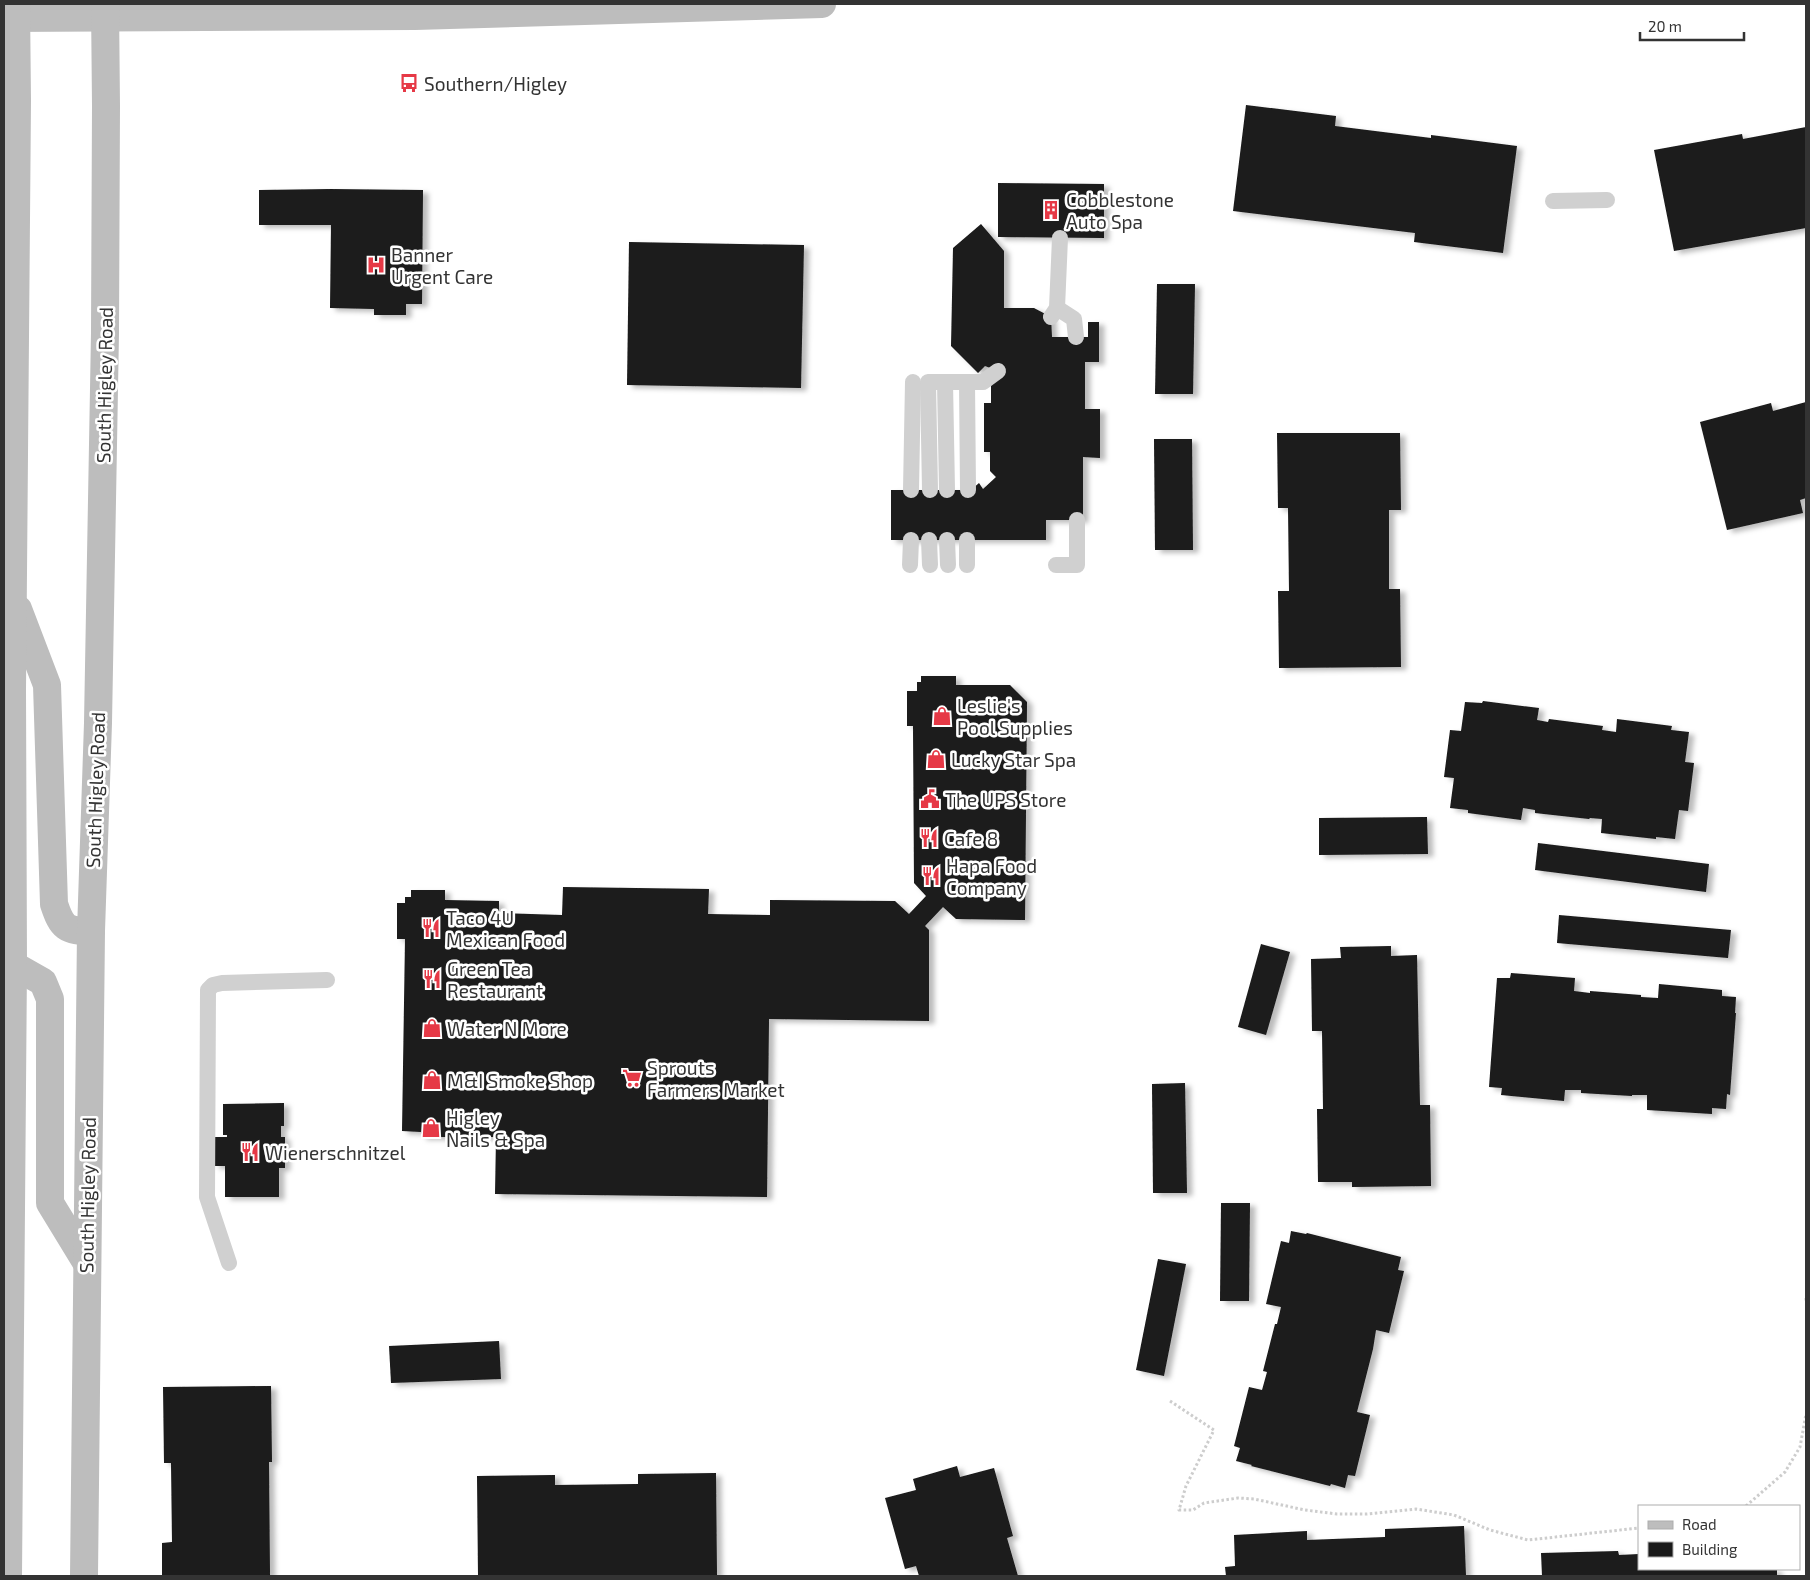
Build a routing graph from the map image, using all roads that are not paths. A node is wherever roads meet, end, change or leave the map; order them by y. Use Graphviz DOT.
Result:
graph roads {
  1 [pos="822,4"];
  2 [pos="105,11"];
  3 [pos="12,13"];
  4 [pos="1607,200"];
  5 [pos="1554,201"];
  6 [pos="1060,238"];
  7 [pos="1076,337"];
  8 [pos="998,371"];
  9 [pos="913,382"];
  10 [pos="945,382"];
  11 [pos="967,382"];
  12 [pos="911,490"];
  13 [pos="930,490"];
  14 [pos="947,490"];
  15 [pos="968,490"];
  16 [pos="1077,520"];
  17 [pos="911,540"];
  18 [pos="929,540"];
  19 [pos="947,540"];
  20 [pos="966,540"];
  21 [pos="910,565"];
  22 [pos="930,565"];
  23 [pos="948,565"];
  24 [pos="966,565"];
  25 [pos="1056,565"];
  26 [pos="13,596"];
  27 [pos="90,931"];
  28 [pos="12,965"];
  29 [pos="327,980"];
  30 [pos="86,1262"];
  31 [pos="230,1263"];
  32 [pos="7,1330"];
  33 [pos="8,1576"];
  34 [pos="84,1576"];
  1 -- 2 [label="main road"];
  2 -- 3 [label="main road"];
  2 -- 27 [label="main road, South Higley Road"];
  3 -- 26 [label="main road"];
  4 -- 5 [label="lane"];
  6 -- 7 [label="lane"];
  8 -- 11 [label="lane"];
  9 -- 12 [label="lane"];
  10 -- 11 [label="lane"];
  10 -- 13 [label="lane"];
  10 -- 14 [label="lane"];
  11 -- 15 [label="lane"];
  16 -- 25 [label="lane"];
  17 -- 21 [label="lane"];
  18 -- 22 [label="lane"];
  19 -- 23 [label="lane"];
  20 -- 24 [label="lane"];
  26 -- 27 [label="main road"];
  26 -- 28 [label="main road"];
  27 -- 30 [label="main road, South Higley Road"];
  28 -- 30 [label="main road"];
  28 -- 32 [label="main road"];
  29 -- 31 [label="lane"];
  30 -- 34 [label="main road, South Higley Road"];
  32 -- 33 [label="main road"];
}
